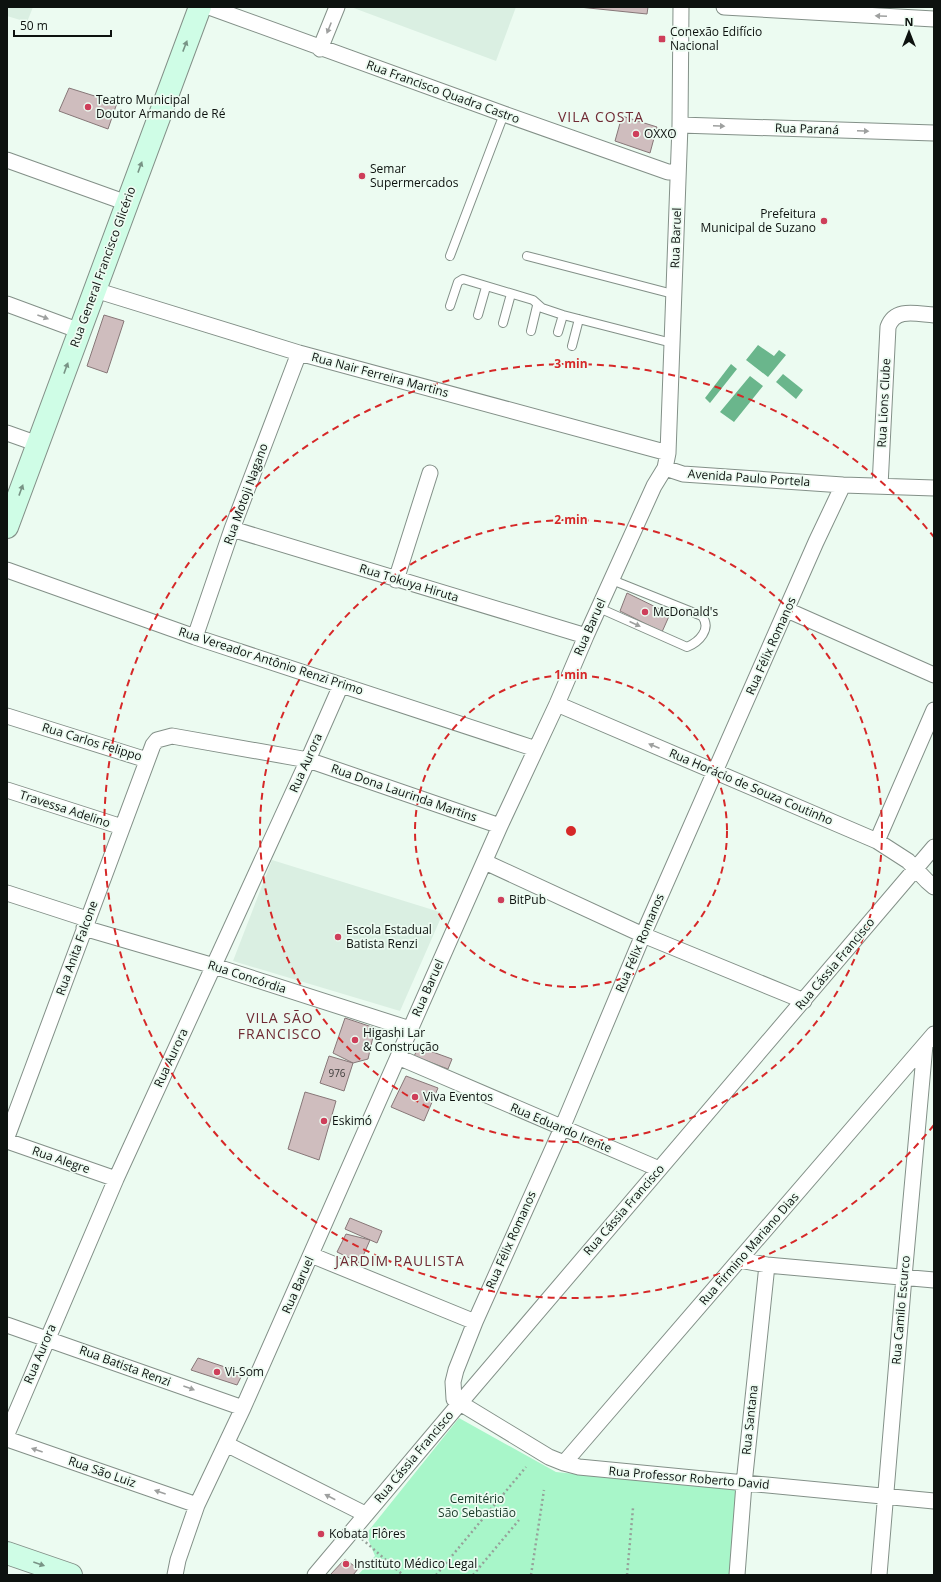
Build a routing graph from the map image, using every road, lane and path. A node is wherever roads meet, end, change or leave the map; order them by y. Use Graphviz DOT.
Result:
graph roads {
  1 [pos="200,7"];
  2 [pos="209,7"];
  3 [pos="337,7"];
  4 [pos="681,7"];
  5 [pos="724,7"];
  6 [pos="934,19"];
  7 [pos="320,48"];
  8 [pos="504,114"];
  9 [pos="680,125"];
  10 [pos="934,133"];
  11 [pos="7,160"];
  12 [pos="678,172"];
  13 [pos="127,203"];
  14 [pos="450,256"];
  15 [pos="527,256"];
  16 [pos="486,287"];
  17 [pos="95,290"];
  18 [pos="512,294"];
  19 [pos="673,294"];
  20 [pos="7,304"];
  21 [pos="450,306"];
  22 [pos="538,306"];
  23 [pos="478,315"];
  24 [pos="563,315"];
  25 [pos="934,315"];
  26 [pos="579,319"];
  27 [pos="503,323"];
  28 [pos="80,331"];
  29 [pos="531,331"];
  30 [pos="558,332"];
  31 [pos="672,343"];
  32 [pos="572,346"];
  33 [pos="299,353"];
  34 [pos="7,433"];
  35 [pos="38,444"];
  36 [pos="668,453"];
  37 [pos="665,468"];
  38 [pos="430,473"];
  39 [pos="843,485"];
  40 [pos="880,486"];
  41 [pos="934,488"];
  42 [pos="7,526"];
  43 [pos="232,529"];
  44 [pos="7,570"];
  45 [pos="396,580"];
  46 [pos="612,580"];
  47 [pos="599,608"];
  48 [pos="787,610"];
  49 [pos="586,636"];
  50 [pos="195,637"];
  51 [pos="934,675"];
  52 [pos="341,685"];
  53 [pos="557,704"];
  54 [pos="934,710"];
  55 [pos="7,716"];
  56 [pos="536,749"];
  57 [pos="147,760"];
  58 [pos="308,760"];
  59 [pos="715,772"];
  60 [pos="7,790"];
  61 [pos="500,826"];
  62 [pos="122,827"];
  63 [pos="877,841"];
  64 [pos="934,847"];
  65 [pos="485,862"];
  66 [pos="916,869"];
  67 [pos="934,887"];
  68 [pos="7,893"];
  69 [pos="86,924"];
  70 [pos="643,935"];
  71 [pos="214,966"];
  72 [pos="804,1001"];
  73 [pos="410,1029"];
  74 [pos="929,1040"];
  75 [pos="398,1057"];
  76 [pos="562,1128"];
  77 [pos="7,1137"];
  78 [pos="7,1141"];
  79 [pos="659,1169"];
  80 [pos="116,1179"];
  81 [pos="311,1255"];
  82 [pos="739,1260"];
  83 [pos="767,1264"];
  84 [pos="904,1277"];
  85 [pos="934,1280"];
  86 [pos="474,1322"];
  87 [pos="7,1324"];
  88 [pos="47,1338"];
  89 [pos="460,1403"];
  90 [pos="243,1408"];
  91 [pos="7,1434"];
  92 [pos="7,1439"];
  93 [pos="226,1444"];
  94 [pos="564,1463"];
  95 [pos="526,1467"];
  96 [pos="744,1484"];
  97 [pos="544,1490"];
  98 [pos="886,1496"];
  99 [pos="934,1500"];
  100 [pos="197,1505"];
  101 [pos="633,1508"];
  102 [pos="365,1514"];
  103 [pos="519,1520"];
  104 [pos="352,1530"];
  105 [pos="7,1552"];
  106 [pos="71,1575"];
  107 [pos="175,1575"];
  108 [pos="315,1575"];
  109 [pos="403,1575"];
  110 [pos="436,1575"];
  111 [pos="473,1575"];
  112 [pos="531,1575"];
  113 [pos="627,1575"];
  114 [pos="737,1575"];
  115 [pos="879,1575"];
  13 -- 1 [label="main road, Rua General Francisco Glicério, one-way"];
  2 -- 7 [label="street, Rua Francisco Quadra Castro"];
  3 -- 7 [label="street, one-way"];
  4 -- 9 [label="street, Rua Baruel"];
  6 -- 5 [label="street, one-way"];
  7 -- 8 [label="street, Rua Francisco Quadra Castro"];
  8 -- 12 [label="street, Rua Francisco Quadra Castro"];
  8 -- 14 [label="lane"];
  9 -- 10 [label="street, Rua Paraná, one-way"];
  9 -- 12 [label="street, Rua Baruel"];
  11 -- 13 [label="street"];
  12 -- 19 [label="street, Rua Baruel"];
  13 -- 17 [label="main road, Rua General Francisco Glicério"];
  15 -- 19 [label="lane"];
  16 -- 18 [label="lane"];
  16 -- 21 [label="lane"];
  16 -- 23 [label="lane"];
  17 -- 28 [label="main road, Rua General Francisco Glicério"];
  17 -- 33 [label="street, Rua Nair Ferreira Martins"];
  18 -- 22 [label="lane"];
  18 -- 27 [label="lane"];
  19 -- 31 [label="street, Rua Baruel"];
  20 -- 28 [label="street, one-way"];
  22 -- 24 [label="lane"];
  22 -- 29 [label="lane"];
  24 -- 26 [label="lane"];
  24 -- 30 [label="lane"];
  25 -- 40 [label="street, Rua Lions Clube"];
  26 -- 31 [label="lane"];
  26 -- 32 [label="lane"];
  35 -- 28 [label="main road, Rua General Francisco Glicério, one-way"];
  31 -- 36 [label="street, Rua Baruel"];
  33 -- 36 [label="street, Rua Nair Ferreira Martins"];
  33 -- 43 [label="street, Rua Motoji Nagano"];
  34 -- 35 [label="street"];
  42 -- 35 [label="main road, Rua General Francisco Glicério, one-way"];
  36 -- 37 [label="street, Rua Baruel"];
  37 -- 39 [label="street, Avenida Paulo Portela"];
  37 -- 46 [label="street"];
  38 -- 45 [label="street"];
  39 -- 40 [label="street, Avenida Paulo Portela"];
  39 -- 48 [label="street, Rua Félix Romanos"];
  40 -- 41 [label="street, Avenida Paulo Portela"];
  43 -- 45 [label="street, Rua Tokuya Hiruta"];
  43 -- 50 [label="street, Rua Motoji Nagano"];
  44 -- 50 [label="street, Rua Vereador Antônio Renzi Primo"];
  45 -- 49 [label="street, Rua Tokuya Hiruta"];
  46 -- 47 [label="street, Rua Baruel"];
  47 -- 46 [label="lane, one-way"];
  47 -- 49 [label="street, Rua Baruel"];
  48 -- 51 [label="street"];
  48 -- 59 [label="street, Rua Félix Romanos"];
  49 -- 53 [label="street, Rua Baruel"];
  50 -- 52 [label="street, Rua Vereador Antônio Renzi Primo"];
  52 -- 56 [label="street, Rua Vereador Antônio Renzi Primo"];
  52 -- 58 [label="street, Rua Aurora"];
  53 -- 56 [label="street, Rua Baruel"];
  59 -- 53 [label="street, Rua Horácio de Souza Coutinho, one-way"];
  54 -- 63 [label="street"];
  55 -- 57 [label="street, Rua Carlos Felippo"];
  56 -- 61 [label="street, Rua Baruel"];
  57 -- 58 [label="street, Rua Carlos Felippo"];
  57 -- 62 [label="street, Rua Anita Falcone"];
  58 -- 61 [label="street, Rua Dona Laurinda Martins"];
  58 -- 71 [label="street, Rua Aurora"];
  59 -- 63 [label="street, Rua Horácio de Souza Coutinho"];
  59 -- 70 [label="street, Rua Félix Romanos"];
  60 -- 62 [label="street, Travessa Adelino"];
  61 -- 65 [label="street, Rua Baruel"];
  62 -- 69 [label="street, Rua Anita Falcone"];
  63 -- 66 [label="street, Rua Horácio de Souza Coutinho"];
  64 -- 66 [label="street, Rua Cássia Francisco"];
  65 -- 70 [label="street"];
  65 -- 73 [label="street, Rua Baruel"];
  66 -- 67 [label="street, Rua Horácio de Souza Coutinho"];
  66 -- 72 [label="street, Rua Cássia Francisco"];
  68 -- 69 [label="street, Rua Concórdia"];
  69 -- 71 [label="street, Rua Concórdia"];
  69 -- 77 [label="street, Rua Anita Falcone"];
  70 -- 72 [label="street"];
  70 -- 76 [label="street, Rua Félix Romanos"];
  71 -- 73 [label="street, Rua Concórdia"];
  71 -- 80 [label="street, Rua Aurora"];
  72 -- 79 [label="street, Rua Cássia Francisco"];
  73 -- 75 [label="street, Rua Baruel"];
  74 -- 82 [label="street, Rua Firmino Mariano Dias"];
  74 -- 84 [label="street, Rua Camilo Escurco"];
  75 -- 76 [label="street, Rua Eduardo Irente"];
  75 -- 81 [label="street, Rua Baruel"];
  76 -- 79 [label="street, Rua Eduardo Irente"];
  76 -- 86 [label="street, Rua Félix Romanos"];
  78 -- 80 [label="street, Rua Alegre"];
  79 -- 89 [label="street, Rua Cássia Francisco"];
  80 -- 88 [label="street, Rua Aurora"];
  81 -- 86 [label="street"];
  81 -- 90 [label="street, Rua Baruel"];
  82 -- 83 [label="street"];
  82 -- 94 [label="street, Rua Firmino Mariano Dias"];
  83 -- 84 [label="street"];
  83 -- 96 [label="street, Rua Santana"];
  84 -- 85 [label="street"];
  84 -- 98 [label="street, Rua Camilo Escurco"];
  86 -- 89 [label="street, Rua Félix Romanos"];
  87 -- 88 [label="street, Rua Batista Renzi"];
  88 -- 90 [label="street, Rua Batista Renzi, one-way"];
  88 -- 91 [label="street, Rua Aurora"];
  89 -- 94 [label="street, Rua Professor Roberto David"];
  89 -- 102 [label="street, Rua Cássia Francisco"];
  90 -- 93 [label="street, Rua Baruel"];
  100 -- 92 [label="street, Rua São Luiz, one-way"];
  93 -- 100 [label="street, Rua Baruel"];
  102 -- 93 [label="street, one-way"];
  94 -- 96 [label="street, Rua Professor Roberto David"];
  95 -- 110 [label="path"];
  96 -- 98 [label="street, Rua Professor Roberto David"];
  96 -- 114 [label="street, Rua Santana"];
  97 -- 112 [label="path"];
  98 -- 99 [label="street, Rua Professor Roberto David"];
  98 -- 115 [label="street, Rua Camilo Escurco"];
  100 -- 107 [label="street, Rua Baruel"];
  101 -- 113 [label="path"];
  102 -- 104 [label="street, Rua Cássia Francisco"];
  103 -- 111 [label="path"];
  104 -- 108 [label="street, Rua Cássia Francisco"];
  104 -- 109 [label="path"];
  105 -- 106 [label="main road, one-way"];
}
